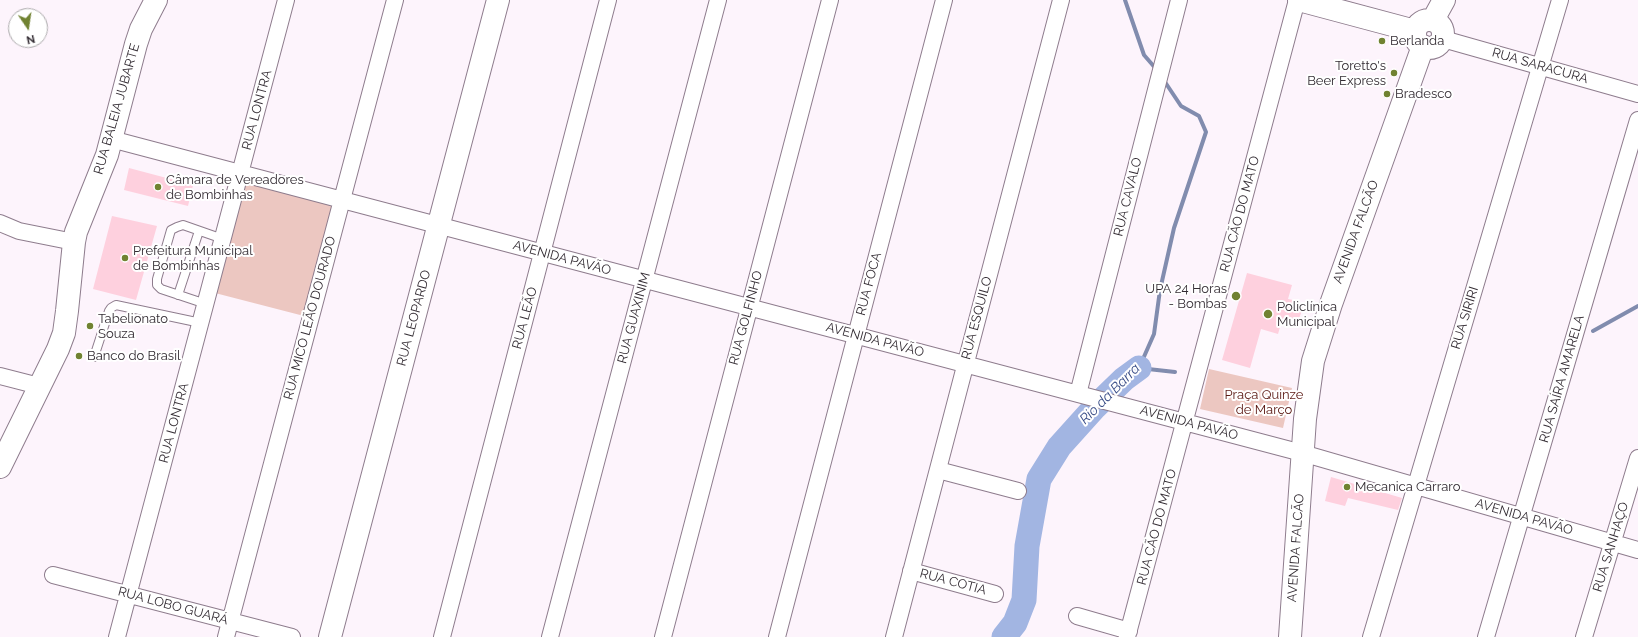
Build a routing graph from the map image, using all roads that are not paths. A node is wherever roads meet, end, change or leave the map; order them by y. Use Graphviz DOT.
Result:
graph roads {
  1 [pos="156,0"];
  2 [pos="286,0"];
  3 [pos="395,0"];
  4 [pos="498,0"];
  5 [pos="608,0"];
  6 [pos="718,0"];
  7 [pos="830,0"];
  8 [pos="944,0"];
  9 [pos="1061,0"];
  10 [pos="1178,0"];
  11 [pos="1298,0"];
  12 [pos="1444,0"];
  13 [pos="1560,0"];
  14 [pos="1428,34"];
  15 [pos="1540,66"];
  16 [pos="1638,94"];
  17 [pos="1638,120"];
  18 [pos="111,139"];
  19 [pos="240,173"];
  20 [pos="342,200"];
  21 [pos="0,224"];
  22 [pos="439,225"];
  23 [pos="199,231"];
  24 [pos="223,239"];
  25 [pos="74,242"];
  26 [pos="542,252"];
  27 [pos="644,279"];
  28 [pos="178,295"];
  29 [pos="206,304"];
  30 [pos="749,307"];
  31 [pos="200,323"];
  32 [pos="855,335"];
  33 [pos="94,357"];
  34 [pos="965,364"];
  35 [pos="0,376"];
  36 [pos="39,386"];
  37 [pos="1078,394"];
  38 [pos="1185,422"];
  39 [pos="1302,453"];
  40 [pos="1638,458"];
  41 [pos="0,467"];
  42 [pos="938,470"];
  43 [pos="1416,486"];
  44 [pos="1018,491"];
  45 [pos="1521,516"];
  46 [pos="1613,543"];
  47 [pos="1638,550"];
  48 [pos="911,571"];
  49 [pos="53,575"];
  50 [pos="128,594"];
  51 [pos="994,594"];
  52 [pos="1077,616"];
  53 [pos="230,621"];
  54 [pos="1128,634"];
  55 [pos="117,637"];
  56 [pos="226,637"];
  57 [pos="292,637"];
  58 [pos="330,637"];
  59 [pos="442,637"];
  60 [pos="550,637"];
  61 [pos="663,637"];
  62 [pos="777,637"];
  63 [pos="894,637"];
  64 [pos="1290,637"];
  65 [pos="1371,637"];
  66 [pos="1486,637"];
  67 [pos="1584,637"];
  1 -- 18 [label="street, RUA BALEIA JUBARTE"];
  2 -- 19 [label="street, RUA LONTRA"];
  3 -- 20 [label="street, RUA MICO LEÃO DOURADO"];
  4 -- 22 [label="street, RUA LEOPARDO"];
  5 -- 26 [label="street, RUA LEÃO"];
  6 -- 27 [label="street, RUA GUAXINIM"];
  7 -- 30 [label="street, RUA GOLFINHO"];
  8 -- 32 [label="street, RUA FOCA"];
  9 -- 34 [label="street, RUA ESQUILO"];
  10 -- 37 [label="street, RUA CAVALO"];
  11 -- 14 [label="street"];
  11 -- 38 [label="street, RUA CÃO DO MATO"];
  12 -- 14 [label="street, AVENIDA FALCÃO"];
  13 -- 15 [label="street, RUA SIRIRI"];
  14 -- 15 [label="street, RUA SARACURA"];
  14 -- 39 [label="street, AVENIDA FALCÃO"];
  15 -- 16 [label="street, RUA SARACURA"];
  15 -- 43 [label="street, RUA SIRIRI"];
  17 -- 45 [label="street, RUA SAÍRA AMARELA"];
  18 -- 19 [label="street, AVENIDA PAVÃO"];
  18 -- 25 [label="street, RUA BALEIA JUBARTE"];
  19 -- 20 [label="street, AVENIDA PAVÃO"];
  19 -- 24 [label="street, RUA LONTRA"];
  20 -- 22 [label="street, AVENIDA PAVÃO"];
  20 -- 53 [label="street, RUA MICO LEÃO DOURADO"];
  21 -- 25 [label="street"];
  22 -- 26 [label="street, AVENIDA PAVÃO"];
  22 -- 58 [label="street, RUA LEOPARDO"];
  23 -- 24 [label="lane"];
  23 -- 28 [label="lane"];
  23 -- 28 [label="lane"];
  24 -- 29 [label="street, RUA LONTRA"];
  25 -- 36 [label="street, RUA BALEIA JUBARTE"];
  26 -- 27 [label="street, AVENIDA PAVÃO"];
  26 -- 59 [label="street, RUA LEÃO"];
  27 -- 30 [label="street, AVENIDA PAVÃO"];
  27 -- 60 [label="street, RUA GUAXINIM"];
  28 -- 29 [label="lane"];
  29 -- 31 [label="street, RUA LONTRA"];
  30 -- 32 [label="street, AVENIDA PAVÃO"];
  30 -- 61 [label="street, RUA GOLFINHO"];
  31 -- 33 [label="lane"];
  31 -- 50 [label="street, RUA LONTRA"];
  32 -- 34 [label="street, AVENIDA PAVÃO"];
  32 -- 62 [label="street, RUA FOCA"];
  34 -- 37 [label="street, AVENIDA PAVÃO"];
  34 -- 42 [label="street, RUA ESQUILO"];
  35 -- 36 [label="street"];
  36 -- 41 [label="street, RUA BALEIA JUBARTE"];
  37 -- 38 [label="street, AVENIDA PAVÃO"];
  38 -- 39 [label="street, AVENIDA PAVÃO"];
  38 -- 54 [label="street, RUA CÃO DO MATO"];
  39 -- 43 [label="street, AVENIDA PAVÃO"];
  39 -- 64 [label="street, AVENIDA FALCÃO"];
  40 -- 46 [label="street, RUA SANHAÇO"];
  42 -- 44 [label="street"];
  42 -- 48 [label="street, RUA ESQUILO"];
  43 -- 45 [label="street, AVENIDA PAVÃO"];
  43 -- 65 [label="street, RUA SIRIRI"];
  45 -- 46 [label="street, AVENIDA PAVÃO"];
  45 -- 66 [label="street, RUA SAÍRA AMARELA"];
  46 -- 47 [label="street, AVENIDA PAVÃO"];
  46 -- 67 [label="street, RUA SANHAÇO"];
  48 -- 51 [label="street, RUA COTIA"];
  48 -- 63 [label="street, RUA ESQUILO"];
  49 -- 50 [label="street, RUA LOBO GUARÁ"];
  50 -- 53 [label="street, RUA LOBO GUARÁ"];
  50 -- 55 [label="street, RUA LONTRA"];
  52 -- 54 [label="street"];
  53 -- 56 [label="street, RUA MICO LEÃO DOURADO"];
  53 -- 57 [label="street, RUA LOBO GUARÁ"];
}
